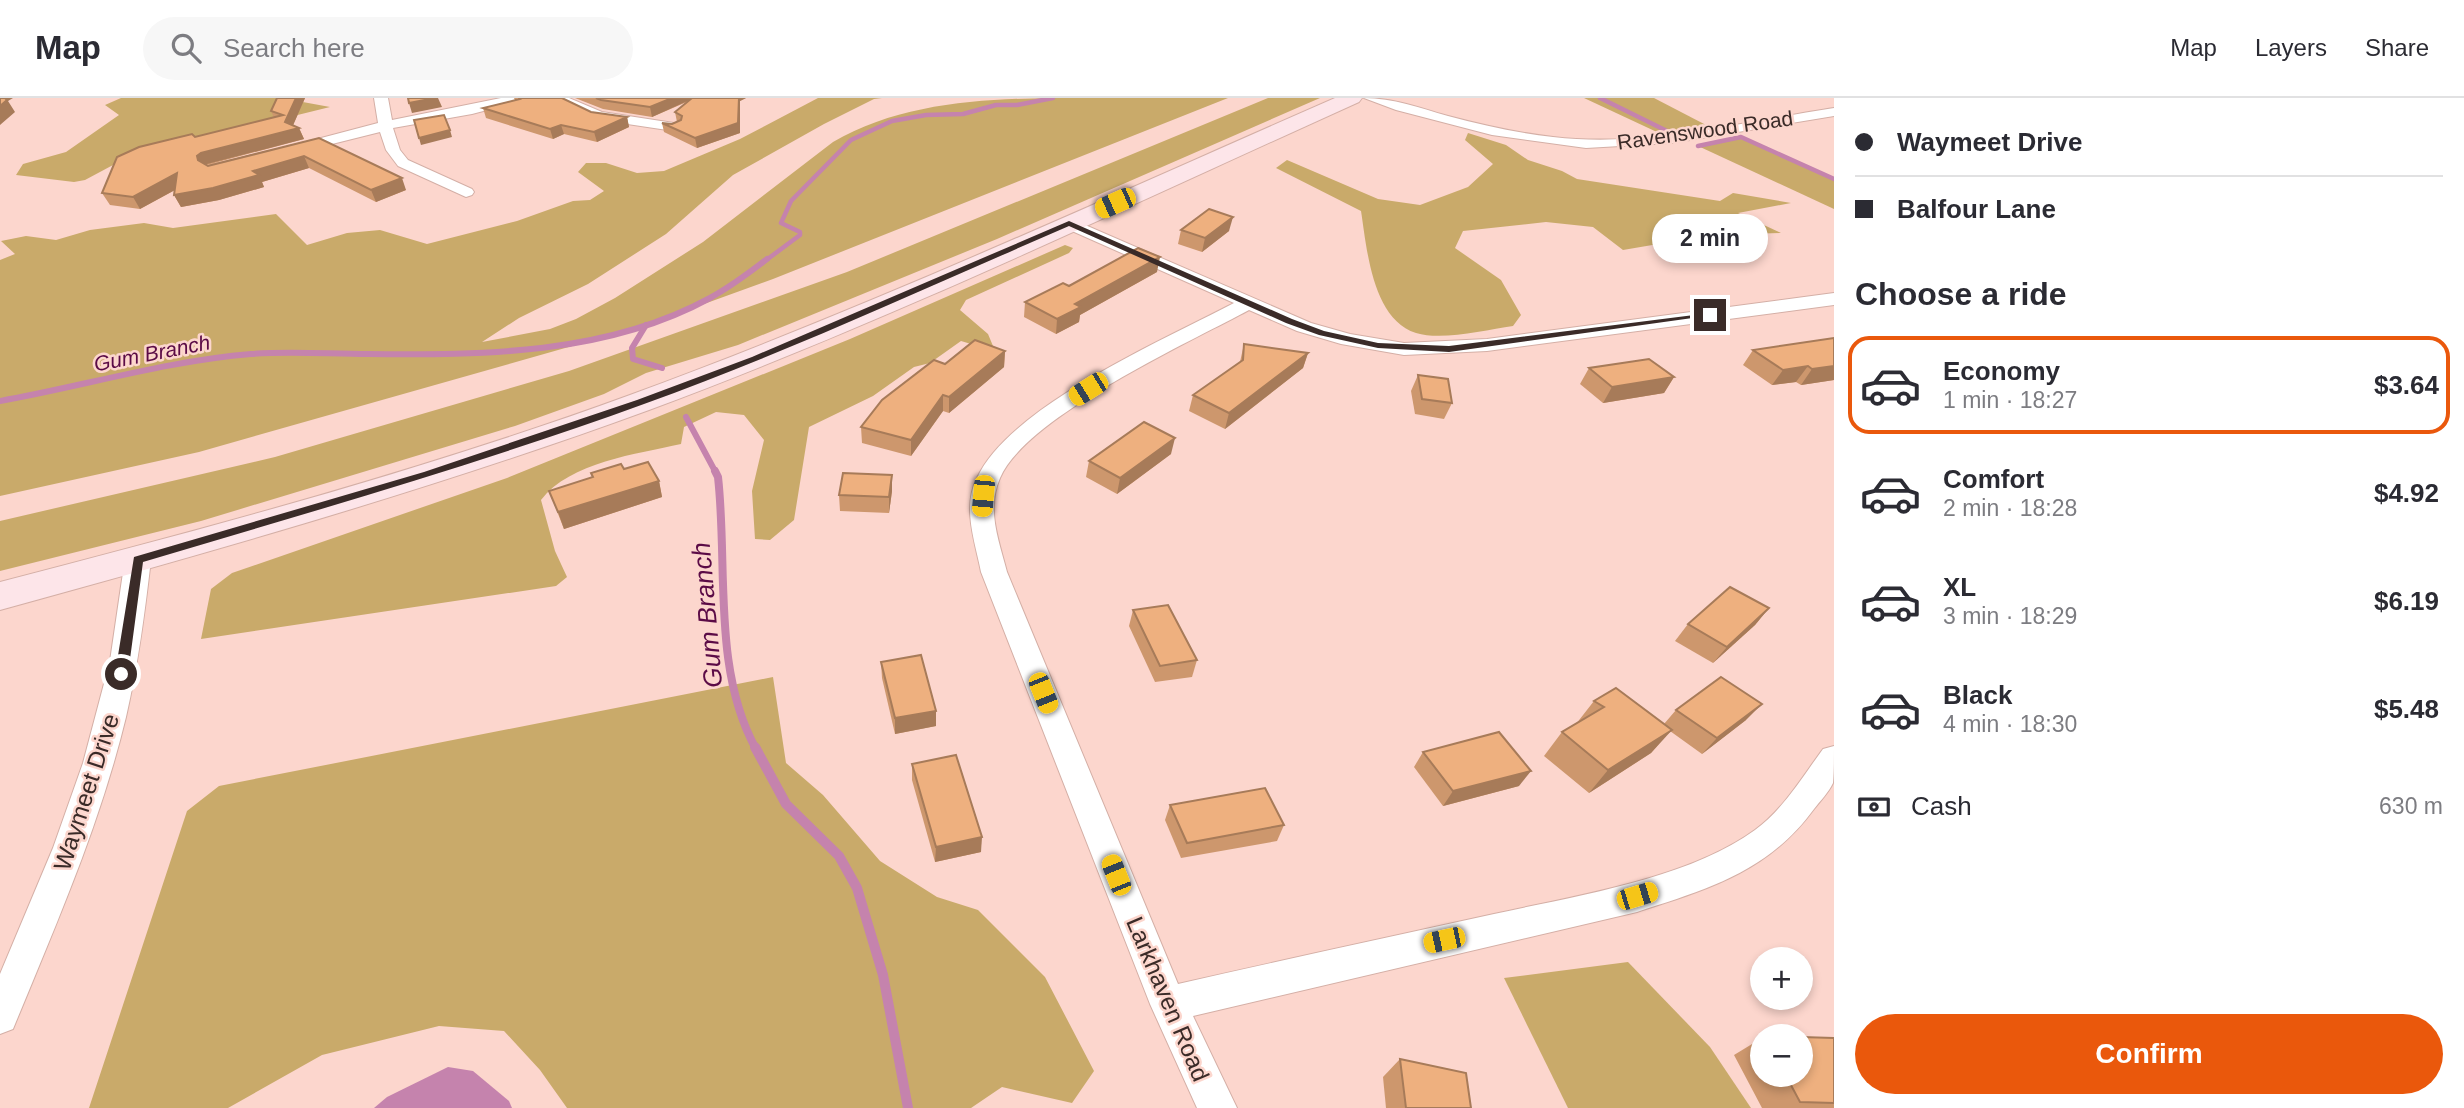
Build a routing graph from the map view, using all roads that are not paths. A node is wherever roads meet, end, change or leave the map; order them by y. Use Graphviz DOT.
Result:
graph roads {
  1 [pos="381,98"];
  2 [pos="516,98"];
  3 [pos="558,98"];
  4 [pos="1352,98"];
  5 [pos="1371,98"];
  6 [pos="1816,102"];
  7 [pos="1834,111"];
  8 [pos="385,125"];
  9 [pos="674,127"];
  10 [pos="279,153"];
  11 [pos="466,192"];
  12 [pos="1069,223"];
  13 [pos="1834,299"];
  14 [pos="1248,303"];
  15 [pos="138,559"];
  16 [pos="0,596"];
  17 [pos="1834,758"];
  18 [pos="1168,1004"];
  19 [pos="0,1016"];
  20 [pos="1217,1108"];
  1 -- 8 [label="street"];
  2 -- 8 [label="street"];
  3 -- 9 [label="street"];
  4 -- 12 [label="main road"];
  5 -- 7 [label="street, Ravenswood Road"];
  6 -- 7 [label="street"];
  8 -- 10 [label="street"];
  8 -- 11 [label="street"];
  12 -- 14 [label="street"];
  12 -- 15 [label="main road"];
  13 -- 14 [label="street"];
  14 -- 18 [label="street, Larkhaven Road"];
  15 -- 16 [label="main road"];
  15 -- 19 [label="street, Waymeet Drive"];
  17 -- 18 [label="street"];
  18 -- 20 [label="street, Larkhaven Road"];
}
